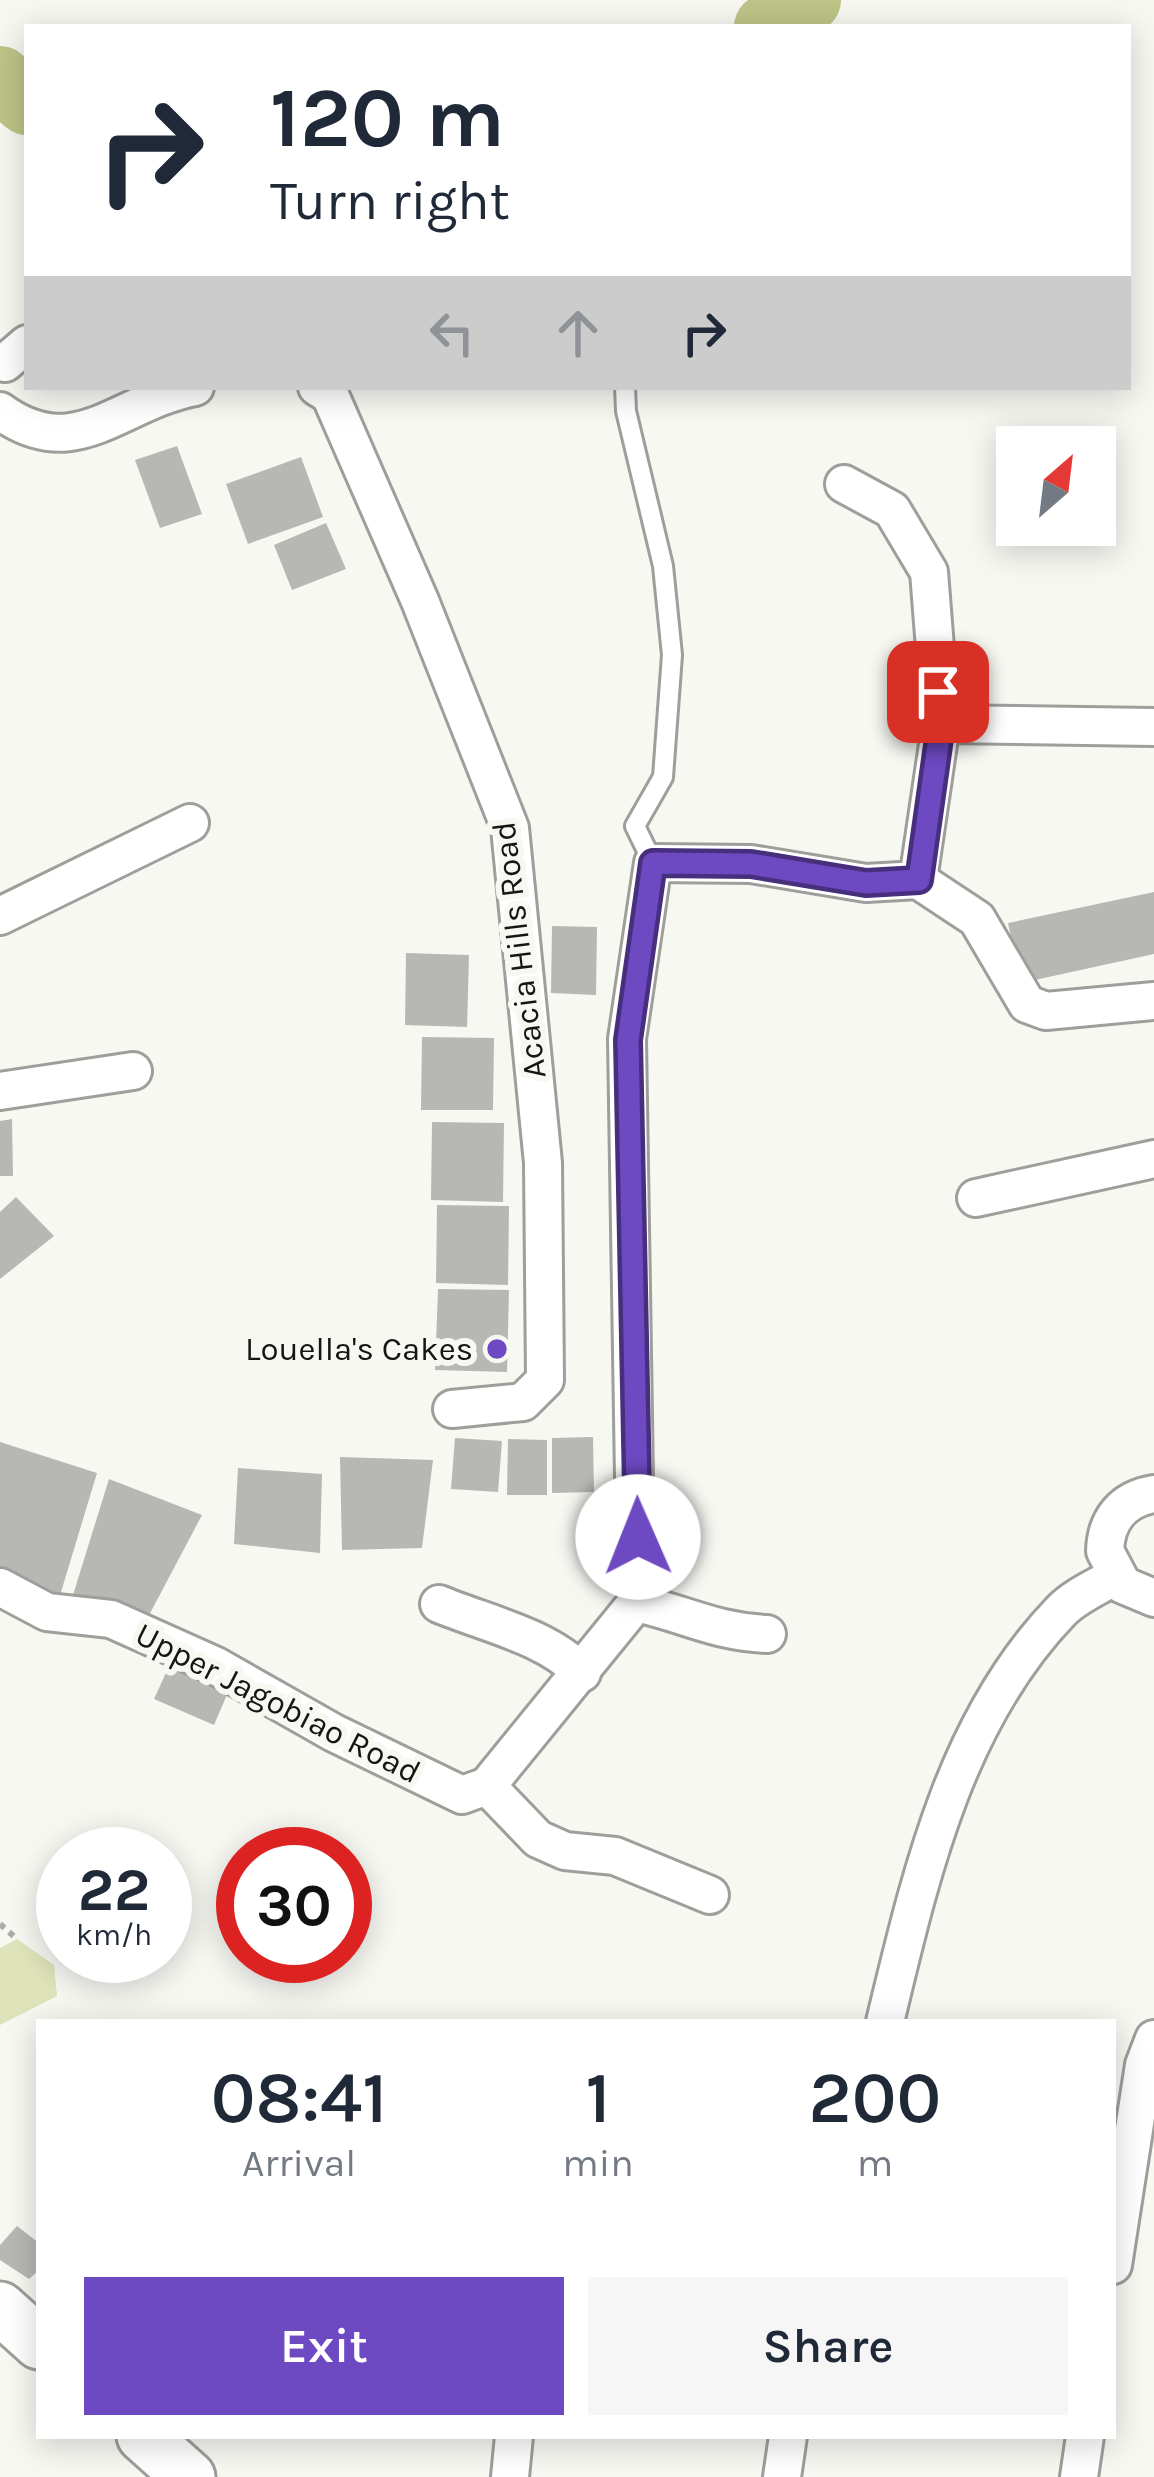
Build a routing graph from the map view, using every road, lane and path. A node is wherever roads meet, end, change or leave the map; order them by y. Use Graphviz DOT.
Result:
graph roads {
  1 [pos="169,390"];
  2 [pos="322,390"];
  3 [pos="626,390"];
  4 [pos="0,411"];
  5 [pos="844,484"];
  6 [pos="941,724"];
  7 [pos="1154,727"];
  8 [pos="190,823"];
  9 [pos="653,863"];
  10 [pos="919,880"];
  11 [pos="0,916"];
  12 [pos="1154,1001"];
  13 [pos="133,1071"];
  14 [pos="0,1091"];
  15 [pos="1154,1159"];
  16 [pos="976,1198"];
  17 [pos="452,1409"];
  18 [pos="1154,1494"];
  19 [pos="1115,1576"];
  20 [pos="0,1587"];
  21 [pos="1154,1598"];
  22 [pos="636,1603"];
  23 [pos="440,1604"];
  24 [pos="767,1634"];
  25 [pos="582,1673"];
  26 [pos="487,1786"];
  27 [pos="710,1894"];
  28 [pos="0,1924"];
  29 [pos="16,1939"];
  30 [pos="886,2019"];
  31 [pos="1154,2039"];
  32 [pos="1116,2246"];
  33 [pos="0,2308"];
  34 [pos="36,2339"];
  35 [pos="146,2439"];
  36 [pos="514,2439"];
  37 [pos="788,2439"];
  38 [pos="1085,2439"];
  39 [pos="189,2477"];
  40 [pos="510,2477"];
  41 [pos="782,2477"];
  42 [pos="1079,2477"];
  1 -- 4 [label="street"];
  2 -- 17 [label="street, Acacia Hills Road"];
  3 -- 9 [label="lane"];
  5 -- 6 [label="street"];
  6 -- 7 [label="street"];
  6 -- 10 [label="street"];
  8 -- 11 [label="street"];
  9 -- 10 [label="street"];
  9 -- 22 [label="street"];
  10 -- 12 [label="street"];
  13 -- 14 [label="street"];
  15 -- 16 [label="street"];
  18 -- 19 [label="street"];
  19 -- 21 [label="street"];
  19 -- 30 [label="street"];
  20 -- 26 [label="street, Upper Jagobiao Road"];
  22 -- 24 [label="street"];
  22 -- 25 [label="street"];
  23 -- 25 [label="street"];
  25 -- 26 [label="street"];
  26 -- 27 [label="street"];
  28 -- 29 [label="path"];
  31 -- 32 [label="street"];
  33 -- 34 [label="street"];
  35 -- 39 [label="street"];
  36 -- 40 [label="street"];
  37 -- 41 [label="street"];
  38 -- 42 [label="street"];
}
